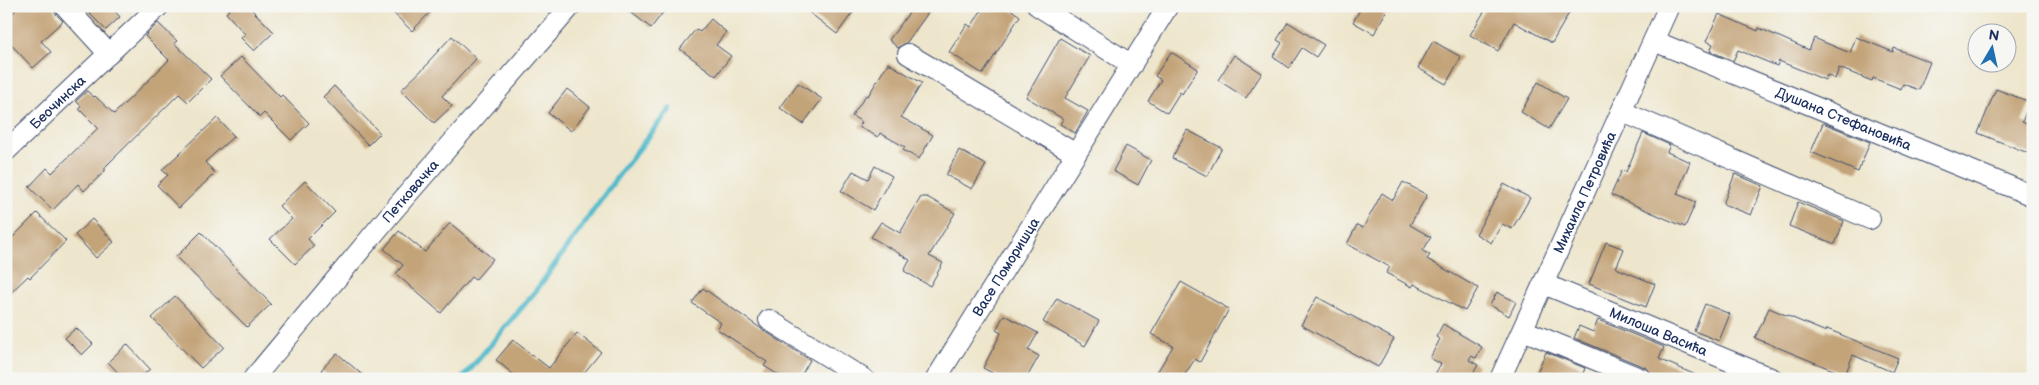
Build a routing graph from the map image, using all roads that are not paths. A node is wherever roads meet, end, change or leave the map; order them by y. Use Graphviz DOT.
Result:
graph roads {
  1 [pos="65,6"];
  2 [pos="159,6"];
  3 [pos="571,6"];
  4 [pos="1038,6"];
  5 [pos="1168,6"];
  6 [pos="1670,6"];
  7 [pos="1654,40"];
  8 [pos="109,54"];
  9 [pos="908,54"];
  10 [pos="1132,65"];
  11 [pos="1623,112"];
  12 [pos="6,151"];
  13 [pos="1076,154"];
  14 [pos="2033,196"];
  15 [pos="1870,219"];
  16 [pos="1544,284"];
  17 [pos="769,320"];
  18 [pos="1523,330"];
  19 [pos="252,379"];
  20 [pos="864,379"];
  21 [pos="936,379"];
  22 [pos="1500,379"];
  23 [pos="1642,379"];
  24 [pos="1773,379"];
  1 -- 8 [label="street"];
  2 -- 8 [label="street, Беочинска"];
  3 -- 19 [label="street, Петковачка"];
  4 -- 10 [label="street"];
  5 -- 10 [label="street, Васе Поморишца"];
  6 -- 7 [label="street, Михаила Петровића"];
  7 -- 11 [label="street, Михаила Петровића"];
  7 -- 14 [label="street, Душана Стефановића"];
  8 -- 12 [label="street, Беочинска"];
  9 -- 13 [label="street"];
  10 -- 13 [label="street, Васе Поморишца"];
  11 -- 15 [label="street"];
  11 -- 16 [label="street, Михаила Петровића"];
  13 -- 21 [label="street, Васе Поморишца"];
  16 -- 18 [label="street, Михаила Петровића"];
  16 -- 24 [label="street, Милоша Васића"];
  17 -- 20 [label="street"];
  18 -- 22 [label="street, Михаила Петровића"];
  18 -- 23 [label="street"];
}
